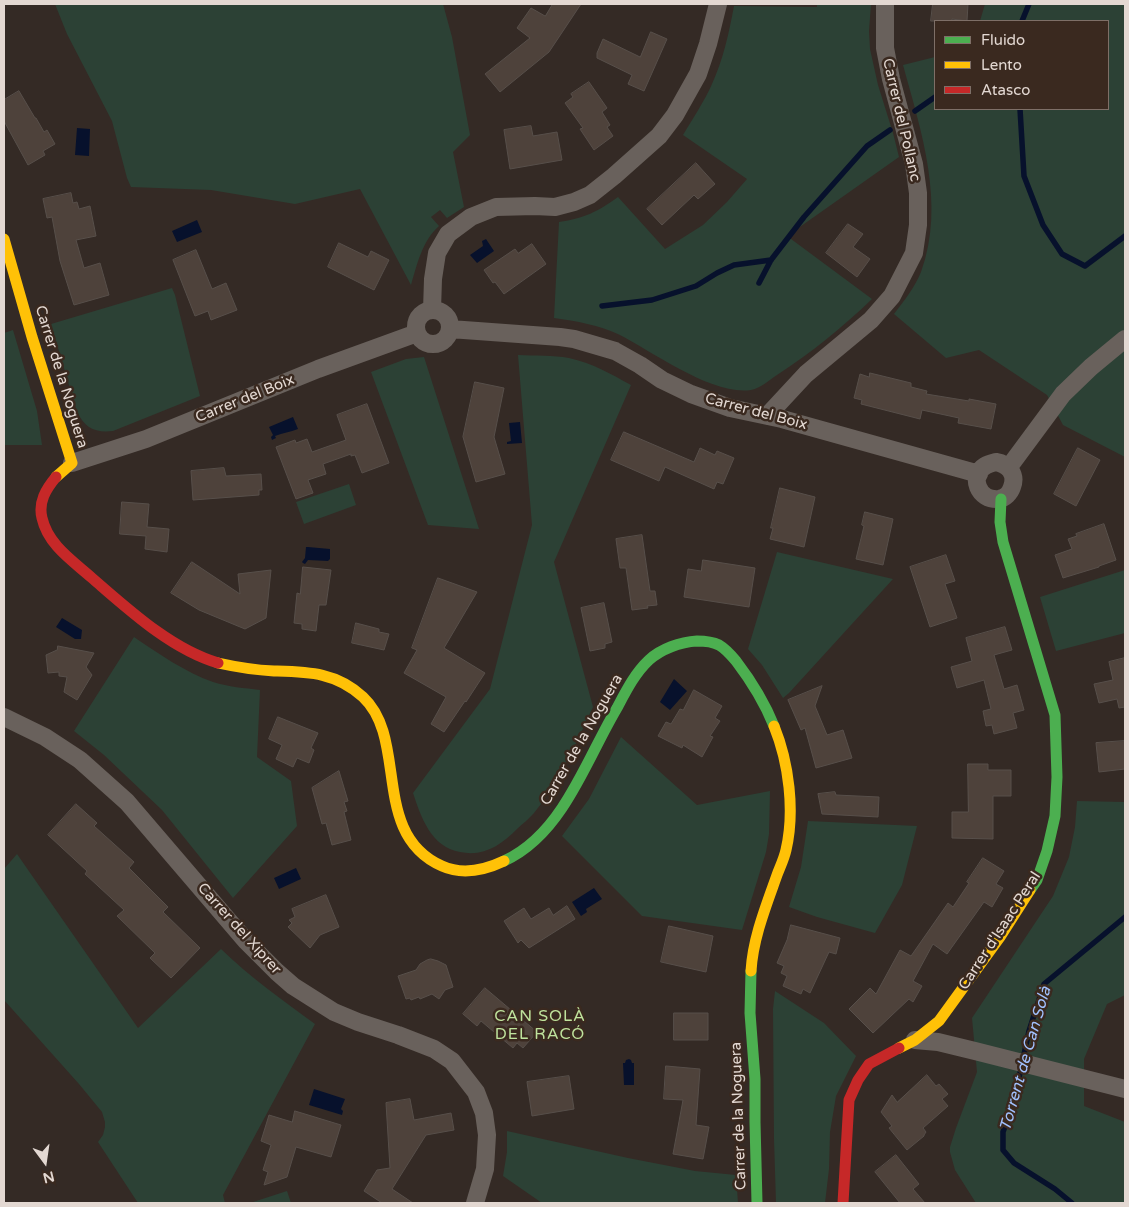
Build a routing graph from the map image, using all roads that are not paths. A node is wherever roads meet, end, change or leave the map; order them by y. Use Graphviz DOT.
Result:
graph roads {
  1 [pos="718,4"];
  2 [pos="885,4"];
  3 [pos="4,239"];
  4 [pos="432,310"];
  5 [pos="450,329"];
  6 [pos="417,333"];
  7 [pos="1125,339"];
  8 [pos="767,416"];
  9 [pos="72,463"];
  10 [pos="1009,467"];
  11 [pos="979,474"];
  12 [pos="1001,499"];
  13 [pos="4,717"];
  14 [pos="915,1040"];
  15 [pos="1125,1089"];
  16 [pos="475,1203"];
  17 [pos="757,1203"];
  18 [pos="843,1203"];
  1 -- 4 [label="street"];
  2 -- 8 [label="street, Carrer del Pollanc"];
  3 -- 9 [label="street, Carrer de la Noguera"];
  4 -- 5 [label="street"];
  4 -- 6 [label="street"];
  5 -- 6 [label="street"];
  5 -- 8 [label="street, Carrer del Boix"];
  6 -- 9 [label="street, Carrer del Boix"];
  7 -- 10 [label="street"];
  8 -- 11 [label="street, Carrer del Boix"];
  9 -- 17 [label="street, Carrer de la Noguera"];
  10 -- 11 [label="street"];
  10 -- 12 [label="street"];
  11 -- 12 [label="street"];
  12 -- 14 [label="street, Carrer d'Isaac Peral"];
  13 -- 16 [label="street, Carrer del Xiprer"];
  14 -- 15 [label="street"];
  14 -- 18 [label="street, Carrer d'Isaac Peral"];
}
